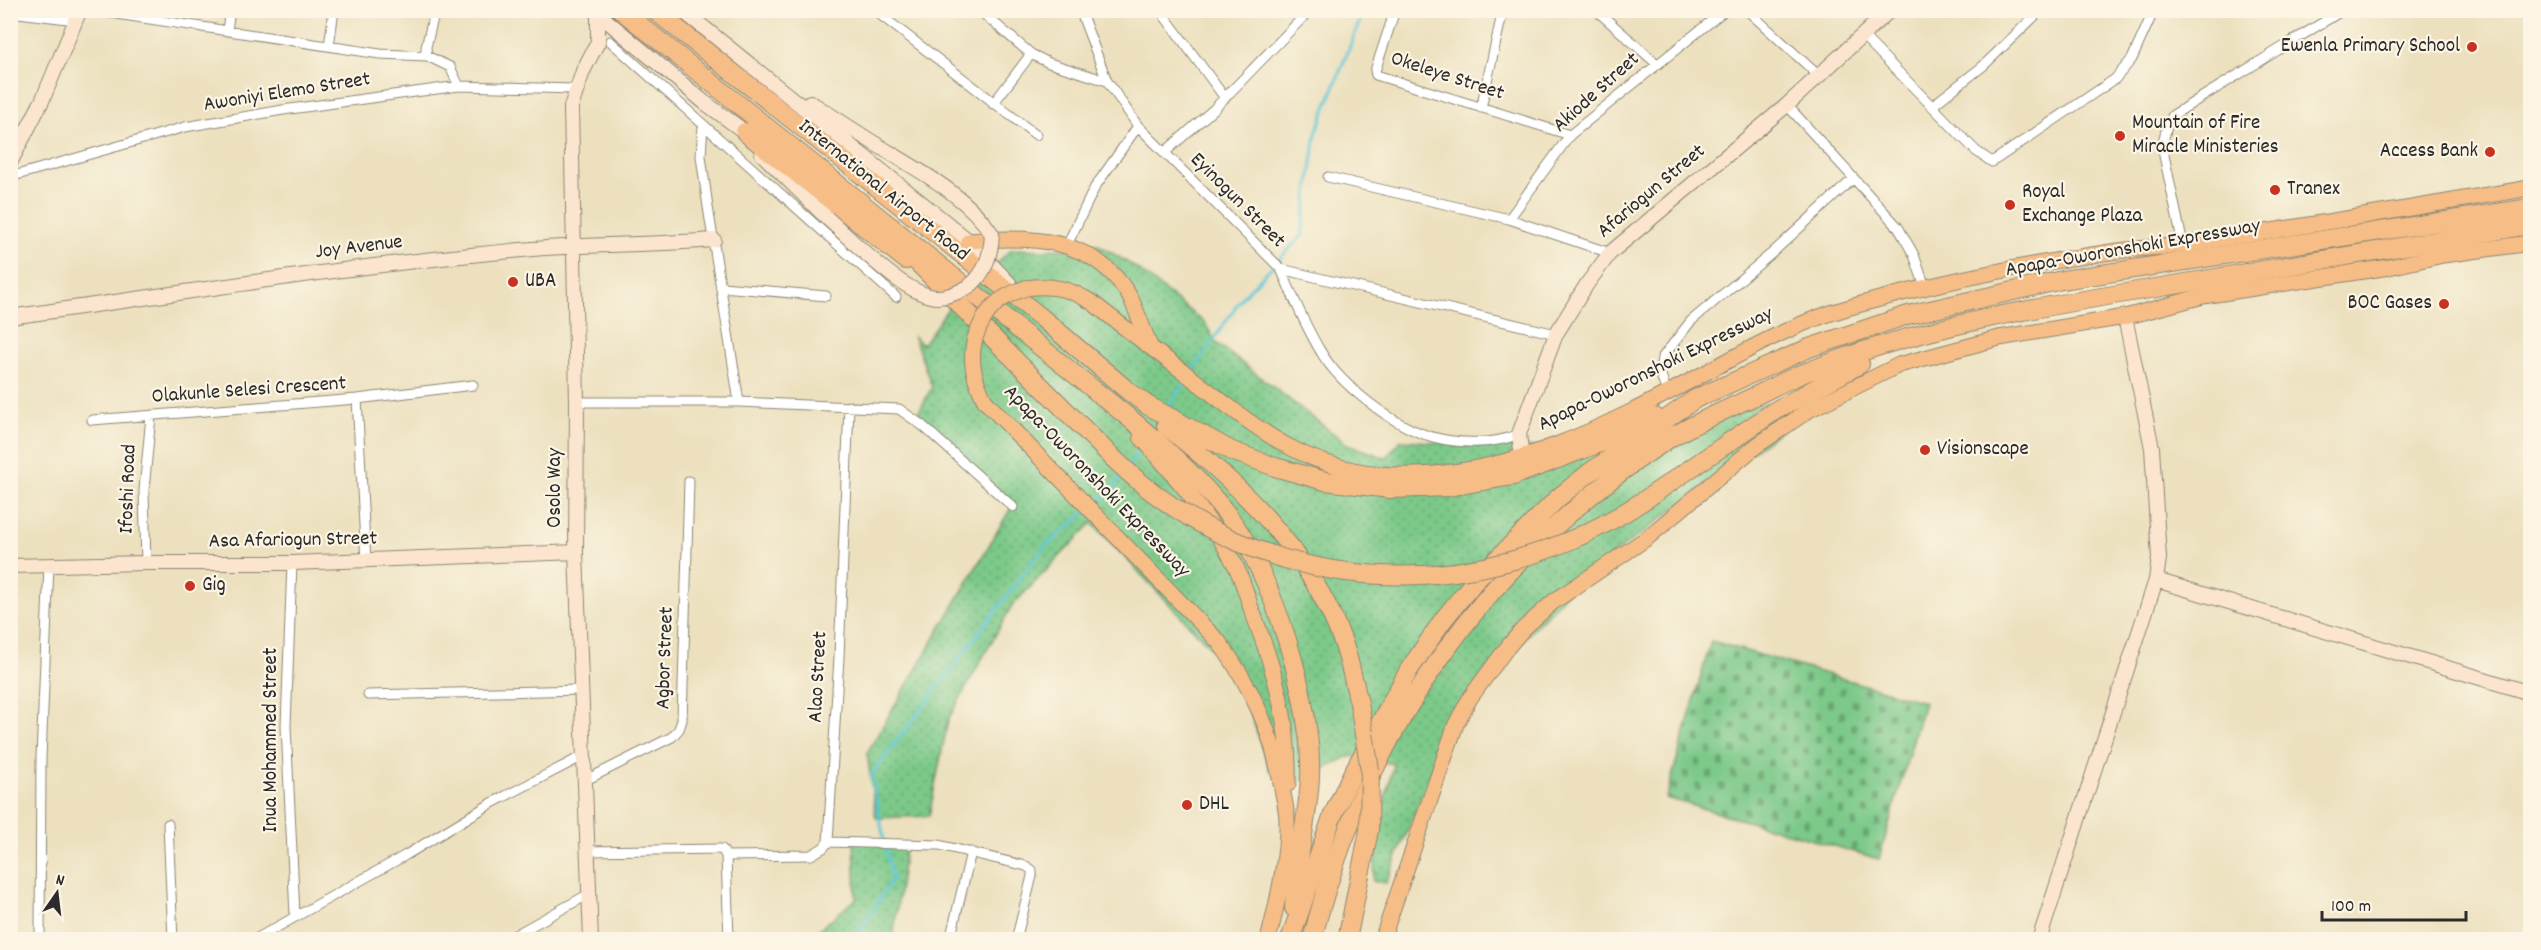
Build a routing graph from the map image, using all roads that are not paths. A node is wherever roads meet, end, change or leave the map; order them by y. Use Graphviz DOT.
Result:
graph roads {
  1 [pos="90,10"];
  2 [pos="230,10"];
  3 [pos="334,10"];
  4 [pos="435,10"];
  5 [pos="621,10"];
  6 [pos="654,10"];
  7 [pos="682,10"];
  8 [pos="874,10"];
  9 [pos="979,10"];
  10 [pos="1080,10"];
  11 [pos="1160,10"];
  12 [pos="1310,10"];
  13 [pos="1395,10"];
  14 [pos="1503,10"];
  15 [pos="1596,10"];
  16 [pos="1725,10"];
  17 [pos="1747,10"];
  18 [pos="1890,10"];
  19 [pos="2041,10"];
  20 [pos="2154,10"];
  21 [pos="2343,10"];
  22 [pos="10,12"];
  23 [pos="596,12"];
  24 [pos="78,15"];
  25 [pos="227,30"];
  26 [pos="626,36"];
  27 [pos="1863,36"];
  28 [pos="604,41"];
  29 [pos="329,46"];
  30 [pos="1031,54"];
  31 [pos="427,56"];
  32 [pos="1657,64"];
  33 [pos="754,67"];
  34 [pos="1819,76"];
  35 [pos="1107,81"];
  36 [pos="459,86"];
  37 [pos="575,89"];
  38 [pos="1225,98"];
  39 [pos="993,104"];
  40 [pos="1787,105"];
  41 [pos="1932,106"];
  42 [pos="1481,108"];
  43 [pos="703,125"];
  44 [pos="1137,126"];
  45 [pos="745,132"];
  46 [pos="1036,135"];
  47 [pos="1570,135"];
  48 [pos="798,153"];
  49 [pos="1164,153"];
  50 [pos="10,163"];
  51 [pos="10,177"];
  52 [pos="1328,177"];
  53 [pos="1853,179"];
  54 [pos="2530,188"];
  55 [pos="850,192"];
  56 [pos="2530,208"];
  57 [pos="1509,219"];
  58 [pos="2530,225"];
  59 [pos="714,240"];
  60 [pos="969,241"];
  61 [pos="2530,243"];
  62 [pos="1067,245"];
  63 [pos="2182,245"];
  64 [pos="573,246"];
  65 [pos="2441,248"];
  66 [pos="1610,253"];
  67 [pos="1281,269"];
  68 [pos="722,286"];
  69 [pos="1925,287"];
  70 [pos="941,288"];
  71 [pos="826,296"];
  72 [pos="896,297"];
  73 [pos="10,317"];
  74 [pos="2125,317"];
  75 [pos="1042,318"];
  76 [pos="1983,318"];
  77 [pos="1556,334"];
  78 [pos="1151,349"];
  79 [pos="473,385"];
  80 [pos="1667,393"];
  81 [pos="357,399"];
  82 [pos="1695,399"];
  83 [pos="577,402"];
  84 [pos="739,402"];
  85 [pos="849,406"];
  86 [pos="1139,415"];
  87 [pos="151,416"];
  88 [pos="92,420"];
  89 [pos="1519,434"];
  90 [pos="1165,436"];
  91 [pos="1522,458"];
  92 [pos="688,481"];
  93 [pos="1013,507"];
  94 [pos="576,552"];
  95 [pos="366,561"];
  96 [pos="146,563"];
  97 [pos="292,563"];
  98 [pos="49,565"];
  99 [pos="10,566"];
  100 [pos="2156,580"];
  101 [pos="582,690"];
  102 [pos="2530,693"];
  103 [pos="368,695"];
  104 [pos="583,756"];
  105 [pos="586,780"];
  106 [pos="1287,820"];
  107 [pos="168,824"];
  108 [pos="828,842"];
  109 [pos="587,851"];
  110 [pos="970,852"];
  111 [pos="726,856"];
  112 [pos="589,894"];
  113 [pos="295,915"];
  114 [pos="1292,932"];
  115 [pos="40,939"];
  116 [pos="173,939"];
  117 [pos="254,939"];
  118 [pos="506,939"];
  119 [pos="591,939"];
  120 [pos="729,939"];
  121 [pos="951,939"];
  122 [pos="1016,939"];
  123 [pos="1268,939"];
  124 [pos="1312,939"];
  125 [pos="1347,939"];
  126 [pos="1382,939"];
  127 [pos="2039,939"];
  1 -- 25 [label="street"];
  2 -- 25 [label="street"];
  3 -- 29 [label="street"];
  4 -- 31 [label="street"];
  5 -- 48 [label="highway, International Airport Road"];
  6 -- 75 [label="highway, International Airport Road"];
  7 -- 33 [label="street, International Airport Road"];
  8 -- 39 [label="street"];
  9 -- 30 [label="street"];
  10 -- 35 [label="street, Eyinogun Street"];
  11 -- 38 [label="street"];
  12 -- 38 [label="street"];
  13 -- 42 [label="street, Okeleye Street"];
  14 -- 42 [label="street"];
  15 -- 32 [label="street"];
  16 -- 32 [label="street, Akiode Street"];
  17 -- 34 [label="street"];
  18 -- 27 [label="street, Afariogun Street"];
  19 -- 41 [label="street"];
  20 -- 41 [label="street"];
  21 -- 63 [label="street"];
  22 -- 24 [label="street"];
  23 -- 26 [label="street"];
  23 -- 28 [label="street, Osolo Way"];
  24 -- 50 [label="street"];
  25 -- 29 [label="street"];
  26 -- 28 [label="street"];
  26 -- 45 [label="street"];
  27 -- 34 [label="street, Afariogun Street"];
  27 -- 41 [label="street"];
  28 -- 37 [label="street, Osolo Way"];
  28 -- 43 [label="street"];
  29 -- 31 [label="street"];
  30 -- 35 [label="street"];
  30 -- 39 [label="street"];
  31 -- 36 [label="street"];
  32 -- 47 [label="street, Akiode Street"];
  33 -- 45 [label="street, bridge"];
  33 -- 60 [label="street, International Airport Road"];
  34 -- 40 [label="street, Afariogun Street"];
  35 -- 44 [label="street, Eyinogun Street"];
  36 -- 37 [label="street, Awoniyi Elemo Street"];
  36 -- 51 [label="street, Awoniyi Elemo Street"];
  37 -- 64 [label="street, Osolo Way"];
  38 -- 49 [label="street"];
  39 -- 46 [label="street"];
  40 -- 53 [label="street"];
  40 -- 66 [label="street, Afariogun Street"];
  42 -- 47 [label="street, Okeleye Street"];
  43 -- 59 [label="street"];
  43 -- 72 [label="street"];
  44 -- 49 [label="street, Eyinogun Street"];
  44 -- 62 [label="street"];
  45 -- 48 [label="highway"];
  45 -- 70 [label="highway"];
  47 -- 57 [label="street, Akiode Street"];
  48 -- 55 [label="highway, International Airport Road"];
  49 -- 67 [label="street, Eyinogun Street"];
  52 -- 57 [label="street"];
  53 -- 69 [label="street"];
  53 -- 80 [label="street"];
  54 -- 63 [label="main road, Apapa-Oworonshoki Expressway"];
  55 -- 70 [label="highway"];
  55 -- 86 [label="highway, International Airport Road"];
  56 -- 82 [label="highway, Apapa-Oworonshoki Expressway"];
  57 -- 66 [label="street"];
  58 -- 65 [label="highway, Apapa-Oworonshoki Expressway"];
  59 -- 64 [label="street, Joy Avenue"];
  59 -- 68 [label="street"];
  60 -- 62 [label="main road"];
  60 -- 75 [label="street, International Airport Road"];
  61 -- 65 [label="main road, Apapa-Oworonshoki Expressway"];
  62 -- 78 [label="main road"];
  63 -- 69 [label="main road, Apapa-Oworonshoki Expressway"];
  64 -- 73 [label="street, Joy Avenue"];
  64 -- 83 [label="street, Osolo Way"];
  65 -- 74 [label="main road, Apapa-Oworonshoki Expressway"];
  65 -- 76 [label="highway, Apapa-Oworonshoki Expressway"];
  66 -- 77 [label="street, Afariogun Street"];
  67 -- 77 [label="street, Eyinogun Street"];
  67 -- 89 [label="street"];
  68 -- 71 [label="street"];
  68 -- 84 [label="street"];
  69 -- 80 [label="main road, Apapa-Oworonshoki Expressway"];
  70 -- 76 [label="highway, bridge"];
  74 -- 100 [label="street"];
  74 -- 126 [label="main road, Apapa-Oworonshoki Expressway"];
  75 -- 86 [label="highway, International Airport Road"];
  76 -- 124 [label="highway, Apapa-Oworonshoki Expressway"];
  77 -- 89 [label="street, Afariogun Street"];
  78 -- 91 [label="main road, Apapa-Oworonshoki Expressway"];
  78 -- 106 [label="main road, Apapa-Oworonshoki Expressway, bridge"];
  79 -- 81 [label="street"];
  80 -- 91 [label="main road, Apapa-Oworonshoki Expressway"];
  81 -- 87 [label="street, Olakunle Selesi Crescent"];
  81 -- 95 [label="street, Olakunle Selesi Crescent"];
  82 -- 90 [label="highway"];
  82 -- 114 [label="highway, Apapa-Oworonshoki Expressway"];
  83 -- 84 [label="street"];
  83 -- 94 [label="street, Osolo Way"];
  84 -- 85 [label="street"];
  85 -- 93 [label="street"];
  85 -- 108 [label="street, Alao Street"];
  86 -- 90 [label="highway"];
  86 -- 90 [label="main road"];
  87 -- 88 [label="street, Olakunle Selesi Crescent"];
  87 -- 96 [label="street, Ifoshi Road"];
  89 -- 91 [label="street, Afariogun Street"];
  90 -- 106 [label="main road"];
  90 -- 114 [label="highway"];
  90 -- 125 [label="highway, bridge"];
  92 -- 105 [label="street, Agbor Street"];
  94 -- 95 [label="street, Asa Afariogun Street"];
  94 -- 101 [label="street, Osolo Way"];
  95 -- 97 [label="street, Asa Afariogun Street"];
  96 -- 97 [label="street, Asa Afariogun Street"];
  96 -- 98 [label="street, Asa Afariogun Street"];
  97 -- 113 [label="street, Inua Mohammed Street"];
  98 -- 99 [label="street, Asa Afariogun Street"];
  98 -- 115 [label="street"];
  100 -- 102 [label="street"];
  100 -- 127 [label="street"];
  101 -- 103 [label="street"];
  101 -- 104 [label="street, Osolo Way"];
  104 -- 105 [label="street, Osolo Way"];
  104 -- 113 [label="street"];
  105 -- 109 [label="street, Osolo Way"];
  106 -- 123 [label="main road, Apapa-Oworonshoki Expressway"];
  107 -- 116 [label="street"];
  108 -- 110 [label="street"];
  108 -- 111 [label="street"];
  109 -- 111 [label="street"];
  109 -- 112 [label="street, Osolo Way"];
  110 -- 121 [label="street"];
  110 -- 122 [label="street"];
  111 -- 120 [label="street"];
  112 -- 118 [label="street"];
  112 -- 119 [label="street, Osolo Way"];
  113 -- 117 [label="street"];
}
